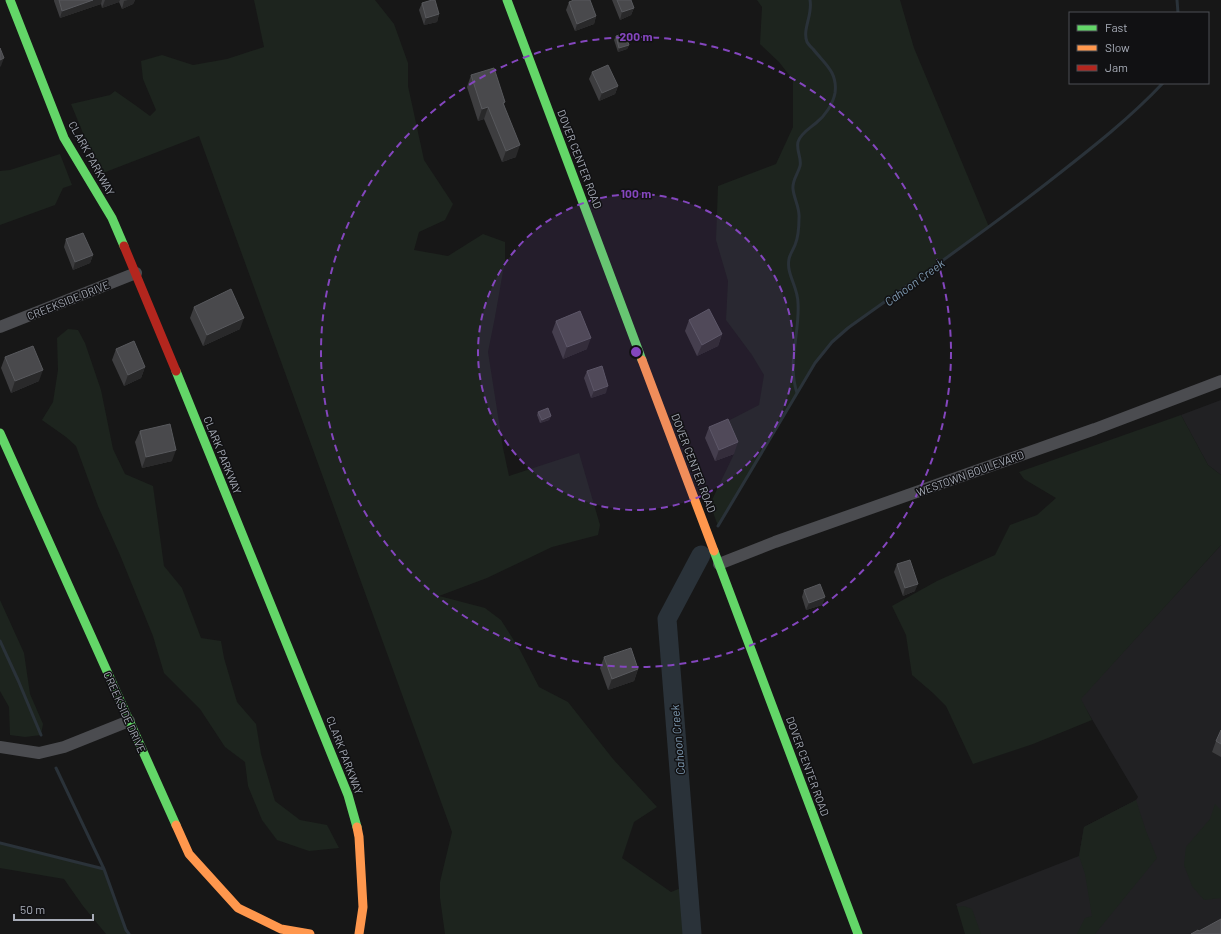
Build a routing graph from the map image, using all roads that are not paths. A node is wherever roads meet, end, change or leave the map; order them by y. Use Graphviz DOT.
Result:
graph roads {
  1 [pos="10,0"];
  2 [pos="508,0"];
  3 [pos="136,273"];
  4 [pos="0,327"];
  5 [pos="1221,381"];
  6 [pos="0,433"];
  7 [pos="719,564"];
  8 [pos="129,721"];
  9 [pos="0,747"];
  10 [pos="310,934"];
  11 [pos="359,934"];
  12 [pos="858,934"];
  1 -- 3 [label="street, CLARK PARKWAY"];
  2 -- 7 [label="street, DOVER CENTER ROAD"];
  3 -- 4 [label="street, CREEKSIDE DRIVE"];
  3 -- 11 [label="street, CLARK PARKWAY"];
  5 -- 7 [label="street, WESTOWN BOULEVARD"];
  6 -- 8 [label="street, CREEKSIDE DRIVE"];
  7 -- 12 [label="street, DOVER CENTER ROAD"];
  8 -- 9 [label="street"];
  8 -- 10 [label="street, CREEKSIDE DRIVE"];
}
